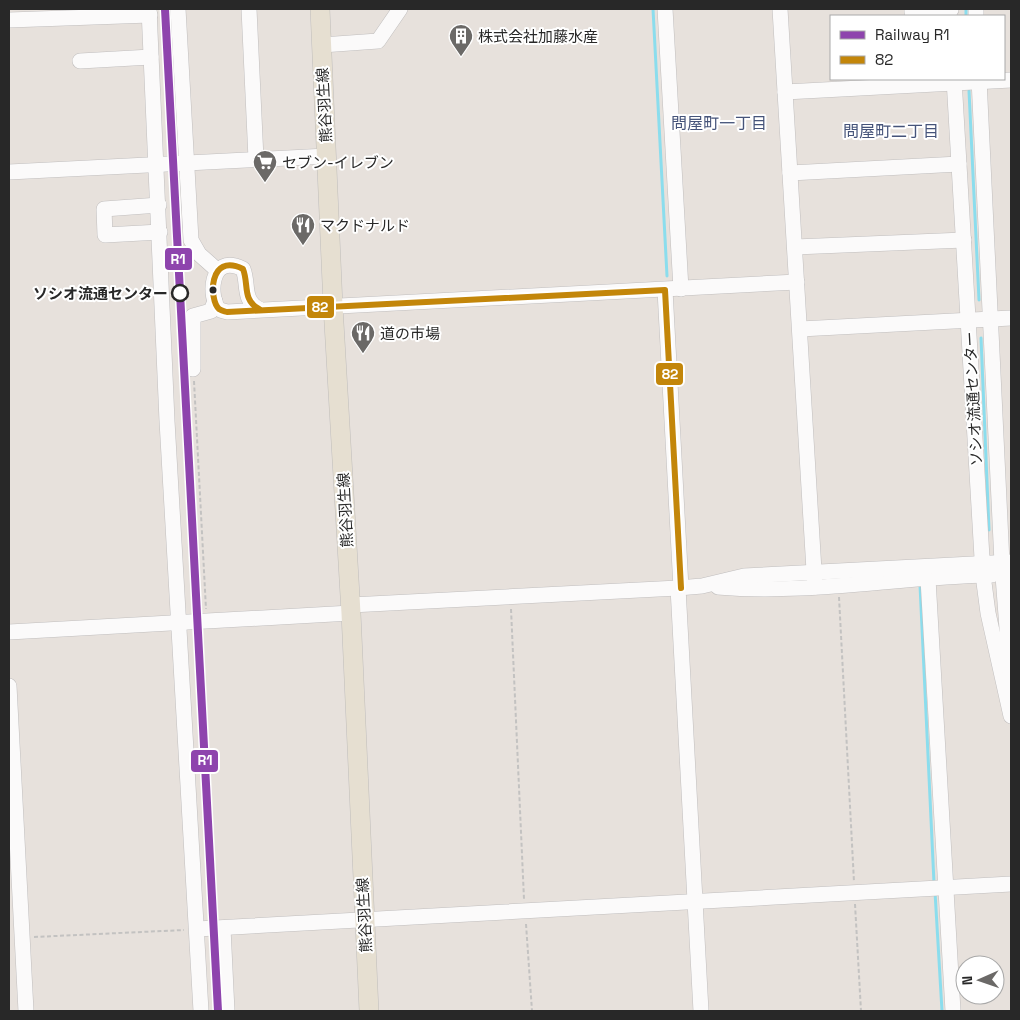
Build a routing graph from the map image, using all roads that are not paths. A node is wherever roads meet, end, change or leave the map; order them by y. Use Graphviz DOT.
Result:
graph roads {
  1 [pos="178,9"];
  2 [pos="249,9"];
  3 [pos="320,9"];
  4 [pos="400,9"];
  5 [pos="665,9"];
  6 [pos="780,9"];
  7 [pos="150,12"];
  8 [pos="912,12"];
  9 [pos="951,12"];
  10 [pos="9,20"];
  11 [pos="322,44"];
  12 [pos="151,57"];
  13 [pos="80,61"];
  14 [pos="979,80"];
  15 [pos="1011,80"];
  16 [pos="954,81"];
  17 [pos="915,82"];
  18 [pos="785,92"];
  19 [pos="327,156"];
  20 [pos="256,160"];
  21 [pos="186,161"];
  22 [pos="157,163"];
  23 [pos="959,164"];
  24 [pos="9,172"];
  25 [pos="790,173"];
  26 [pos="159,205"];
  27 [pos="160,232"];
  28 [pos="964,240"];
  29 [pos="794,247"];
  30 [pos="217,270"];
  31 [pos="797,282"];
  32 [pos="681,289"];
  33 [pos="665,290"];
  34 [pos="215,301"];
  35 [pos="333,306"];
  36 [pos="258,310"];
  37 [pos="1011,318"];
  38 [pos="990,319"];
  39 [pos="969,320"];
  40 [pos="800,329"];
  41 [pos="193,369"];
  42 [pos="1007,568"];
  43 [pos="982,569"];
  44 [pos="928,578"];
  45 [pos="814,580"];
  46 [pos="679,588"];
  47 [pos="351,609"];
  48 [pos="180,623"];
  49 [pos="9,632"];
  50 [pos="9,686"];
  51 [pos="1011,686"];
  52 [pos="1011,716"];
  53 [pos="1011,884"];
  54 [pos="938,888"];
  55 [pos="695,902"];
  56 [pos="364,920"];
  57 [pos="223,928"];
  58 [pos="197,929"];
  59 [pos="26,1011"];
  60 [pos="201,1011"];
  61 [pos="227,1011"];
  62 [pos="368,1011"];
  63 [pos="701,1011"];
  64 [pos="953,1011"];
  1 -- 21 [label="street"];
  2 -- 20 [label="street"];
  3 -- 11 [label="main road, 熊谷羽生線"];
  4 -- 11 [label="street"];
  5 -- 32 [label="street"];
  6 -- 18 [label="street"];
  7 -- 10 [label="street"];
  7 -- 12 [label="street"];
  8 -- 9 [label="street"];
  11 -- 19 [label="main road, 熊谷羽生線"];
  12 -- 13 [label="street"];
  12 -- 22 [label="street"];
  14 -- 15 [label="street"];
  14 -- 16 [label="street"];
  14 -- 38 [label="street"];
  16 -- 17 [label="street"];
  16 -- 23 [label="street, ソシオ流通センター"];
  17 -- 18 [label="street"];
  18 -- 25 [label="street"];
  19 -- 20 [label="street"];
  19 -- 35 [label="main road, 熊谷羽生線"];
  20 -- 21 [label="street"];
  21 -- 22 [label="street"];
  21 -- 30 [label="street"];
  22 -- 24 [label="street"];
  22 -- 26 [label="street"];
  23 -- 25 [label="street"];
  23 -- 28 [label="street, ソシオ流通センター"];
  25 -- 29 [label="street"];
  26 -- 27 [label="street"];
  26 -- 27 [label="street"];
  27 -- 48 [label="street"];
  28 -- 29 [label="street"];
  28 -- 39 [label="street, ソシオ流通センター"];
  29 -- 31 [label="street"];
  30 -- 34 [label="street"];
  30 -- 36 [label="street"];
  31 -- 32 [label="street"];
  31 -- 40 [label="street"];
  32 -- 33 [label="street"];
  33 -- 35 [label="street"];
  33 -- 46 [label="street"];
  34 -- 36 [label="street"];
  34 -- 41 [label="street"];
  35 -- 36 [label="street"];
  35 -- 47 [label="main road, 熊谷羽生線"];
  37 -- 38 [label="street"];
  38 -- 39 [label="street"];
  38 -- 42 [label="street"];
  39 -- 40 [label="street"];
  39 -- 43 [label="street, ソシオ流通センター"];
  40 -- 45 [label="street"];
  42 -- 43 [label="street"];
  42 -- 51 [label="street"];
  43 -- 44 [label="street"];
  43 -- 45 [label="street"];
  43 -- 52 [label="street, ソシオ流通センター"];
  44 -- 45 [label="street"];
  44 -- 54 [label="street"];
  45 -- 46 [label="street"];
  46 -- 47 [label="street"];
  46 -- 55 [label="street"];
  47 -- 48 [label="street"];
  47 -- 56 [label="main road, 熊谷羽生線"];
  48 -- 49 [label="street"];
  48 -- 58 [label="street"];
  50 -- 59 [label="street"];
  53 -- 54 [label="street"];
  54 -- 55 [label="street"];
  54 -- 64 [label="street"];
  55 -- 56 [label="street"];
  55 -- 63 [label="street"];
  56 -- 57 [label="street"];
  56 -- 62 [label="main road, 熊谷羽生線"];
  57 -- 58 [label="street"];
  57 -- 61 [label="street"];
  58 -- 60 [label="street"];
}
